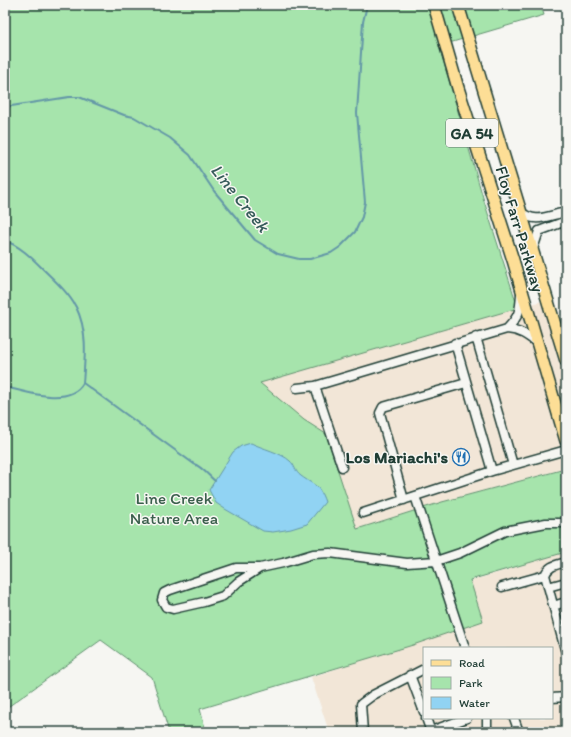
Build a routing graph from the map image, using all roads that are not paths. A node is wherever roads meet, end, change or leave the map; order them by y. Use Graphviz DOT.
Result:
graph roads {
  1 [pos="434,5"];
  2 [pos="458,5"];
  3 [pos="520,211"];
  4 [pos="566,212"];
  5 [pos="566,221"];
  6 [pos="532,249"];
  7 [pos="521,287"];
  8 [pos="507,329"];
  9 [pos="476,337"];
  10 [pos="455,343"];
  11 [pos="537,343"];
  12 [pos="565,354"];
  13 [pos="466,383"];
  14 [pos="315,386"];
  15 [pos="296,388"];
  16 [pos="566,442"];
  17 [pos="566,450"];
  18 [pos="513,465"];
  19 [pos="342,467"];
  20 [pos="492,471"];
  21 [pos="415,496"];
  22 [pos="404,500"];
  23 [pos="363,512"];
  24 [pos="566,523"];
  25 [pos="436,561"];
  26 [pos="566,562"];
  27 [pos="260,568"];
  28 [pos="545,575"];
  29 [pos="566,582"];
  30 [pos="548,587"];
  31 [pos="502,588"];
  32 [pos="566,602"];
  33 [pos="553,606"];
  34 [pos="465,647"];
  35 [pos="566,653"];
  36 [pos="423,669"];
  37 [pos="410,675"];
  38 [pos="420,691"];
  39 [pos="564,697"];
  40 [pos="553,698"];
  41 [pos="423,707"];
  42 [pos="426,719"];
  43 [pos="464,719"];
  44 [pos="487,719"];
  45 [pos="514,719"];
  46 [pos="363,732"];
  47 [pos="431,732"];
  48 [pos="487,732"];
  49 [pos="519,732"];
  1 -- 7 [label="main road, Floy Farr Parkway / GA 54"];
  2 -- 3 [label="main road, Floy Farr Parkway / GA 54"];
  3 -- 4 [label="street"];
  3 -- 6 [label="main road, Floy Farr Parkway / GA 54"];
  5 -- 6 [label="street"];
  6 -- 12 [label="main road, Floy Farr Parkway / GA 54"];
  7 -- 8 [label="street"];
  7 -- 11 [label="main road, Floy Farr Parkway / GA 54"];
  8 -- 9 [label="street"];
  8 -- 11 [label="street"];
  9 -- 10 [label="street"];
  9 -- 18 [label="street"];
  10 -- 13 [label="street"];
  10 -- 14 [label="street"];
  11 -- 16 [label="main road, Floy Farr Parkway / GA 54"];
  13 -- 20 [label="street"];
  13 -- 22 [label="street"];
  14 -- 15 [label="street"];
  14 -- 19 [label="street"];
  17 -- 18 [label="street"];
  18 -- 20 [label="street"];
  20 -- 21 [label="street"];
  21 -- 22 [label="street"];
  21 -- 25 [label="street"];
  22 -- 23 [label="street"];
  24 -- 25 [label="street"];
  25 -- 27 [label="street"];
  25 -- 34 [label="street"];
  26 -- 28 [label="street"];
  27 -- 27 [label="street"];
  28 -- 30 [label="street"];
  28 -- 31 [label="street"];
  29 -- 30 [label="street"];
  30 -- 33 [label="street"];
  32 -- 33 [label="street"];
  33 -- 35 [label="street"];
  36 -- 37 [label="street"];
  37 -- 38 [label="street"];
  37 -- 46 [label="street"];
  38 -- 41 [label="street"];
  39 -- 40 [label="street"];
  42 -- 47 [label="street"];
  43 -- 47 [label="street"];
  44 -- 48 [label="street"];
  45 -- 49 [label="street"];
}
